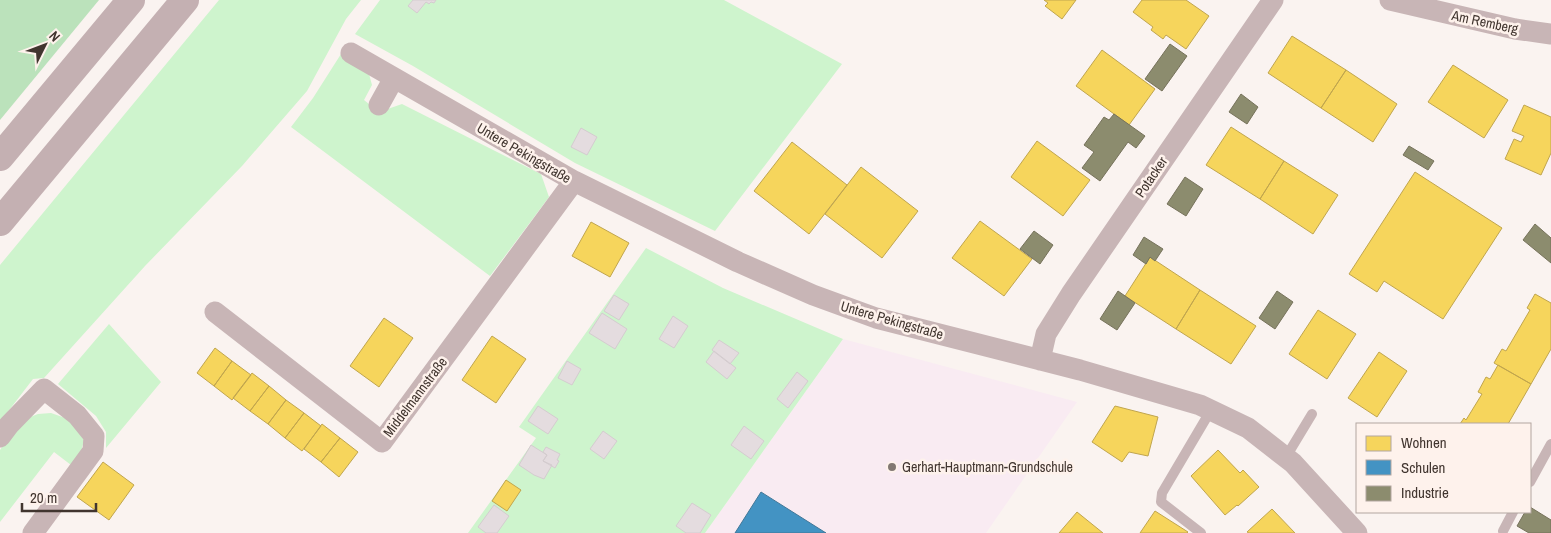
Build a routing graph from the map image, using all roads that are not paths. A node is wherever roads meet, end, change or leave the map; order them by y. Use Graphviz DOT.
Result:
graph roads {
  1 [pos="130,0"];
  2 [pos="185,0"];
  3 [pos="1273,0"];
  4 [pos="1390,0"];
  5 [pos="1429,5"];
  6 [pos="1551,34"];
  7 [pos="351,53"];
  8 [pos="394,78"];
  9 [pos="379,105"];
  10 [pos="0,157"];
  11 [pos="574,181"];
  12 [pos="0,222"];
  13 [pos="215,312"];
  14 [pos="1040,360"];
  15 [pos="1211,410"];
  16 [pos="1312,414"];
  17 [pos="0,437"];
  18 [pos="1551,444"];
  19 [pos="1286,457"];
  20 [pos="1531,480"];
  21 [pos="1512,513"];
  22 [pos="1503,532"];
  23 [pos="33,533"];
  24 [pos="1201,533"];
  25 [pos="1357,533"];
  1 -- 10 [label="highway"];
  2 -- 12 [label="highway"];
  3 -- 14 [label="street, Potacker"];
  4 -- 5 [label="street, Am Remberg"];
  5 -- 6 [label="street, Am Remberg"];
  7 -- 8 [label="street, Untere Pekingstraße"];
  8 -- 9 [label="street"];
  8 -- 11 [label="street, Untere Pekingstraße"];
  11 -- 13 [label="street, Middelmannstraße"];
  11 -- 14 [label="street, Untere Pekingstraße"];
  14 -- 15 [label="street, Untere Pekingstraße"];
  15 -- 19 [label="street, Untere Pekingstraße"];
  15 -- 24 [label="lane"];
  16 -- 19 [label="lane"];
  17 -- 23 [label="street"];
  18 -- 20 [label="lane"];
  19 -- 25 [label="street, Untere Pekingstraße"];
  21 -- 22 [label="lane"];
}
